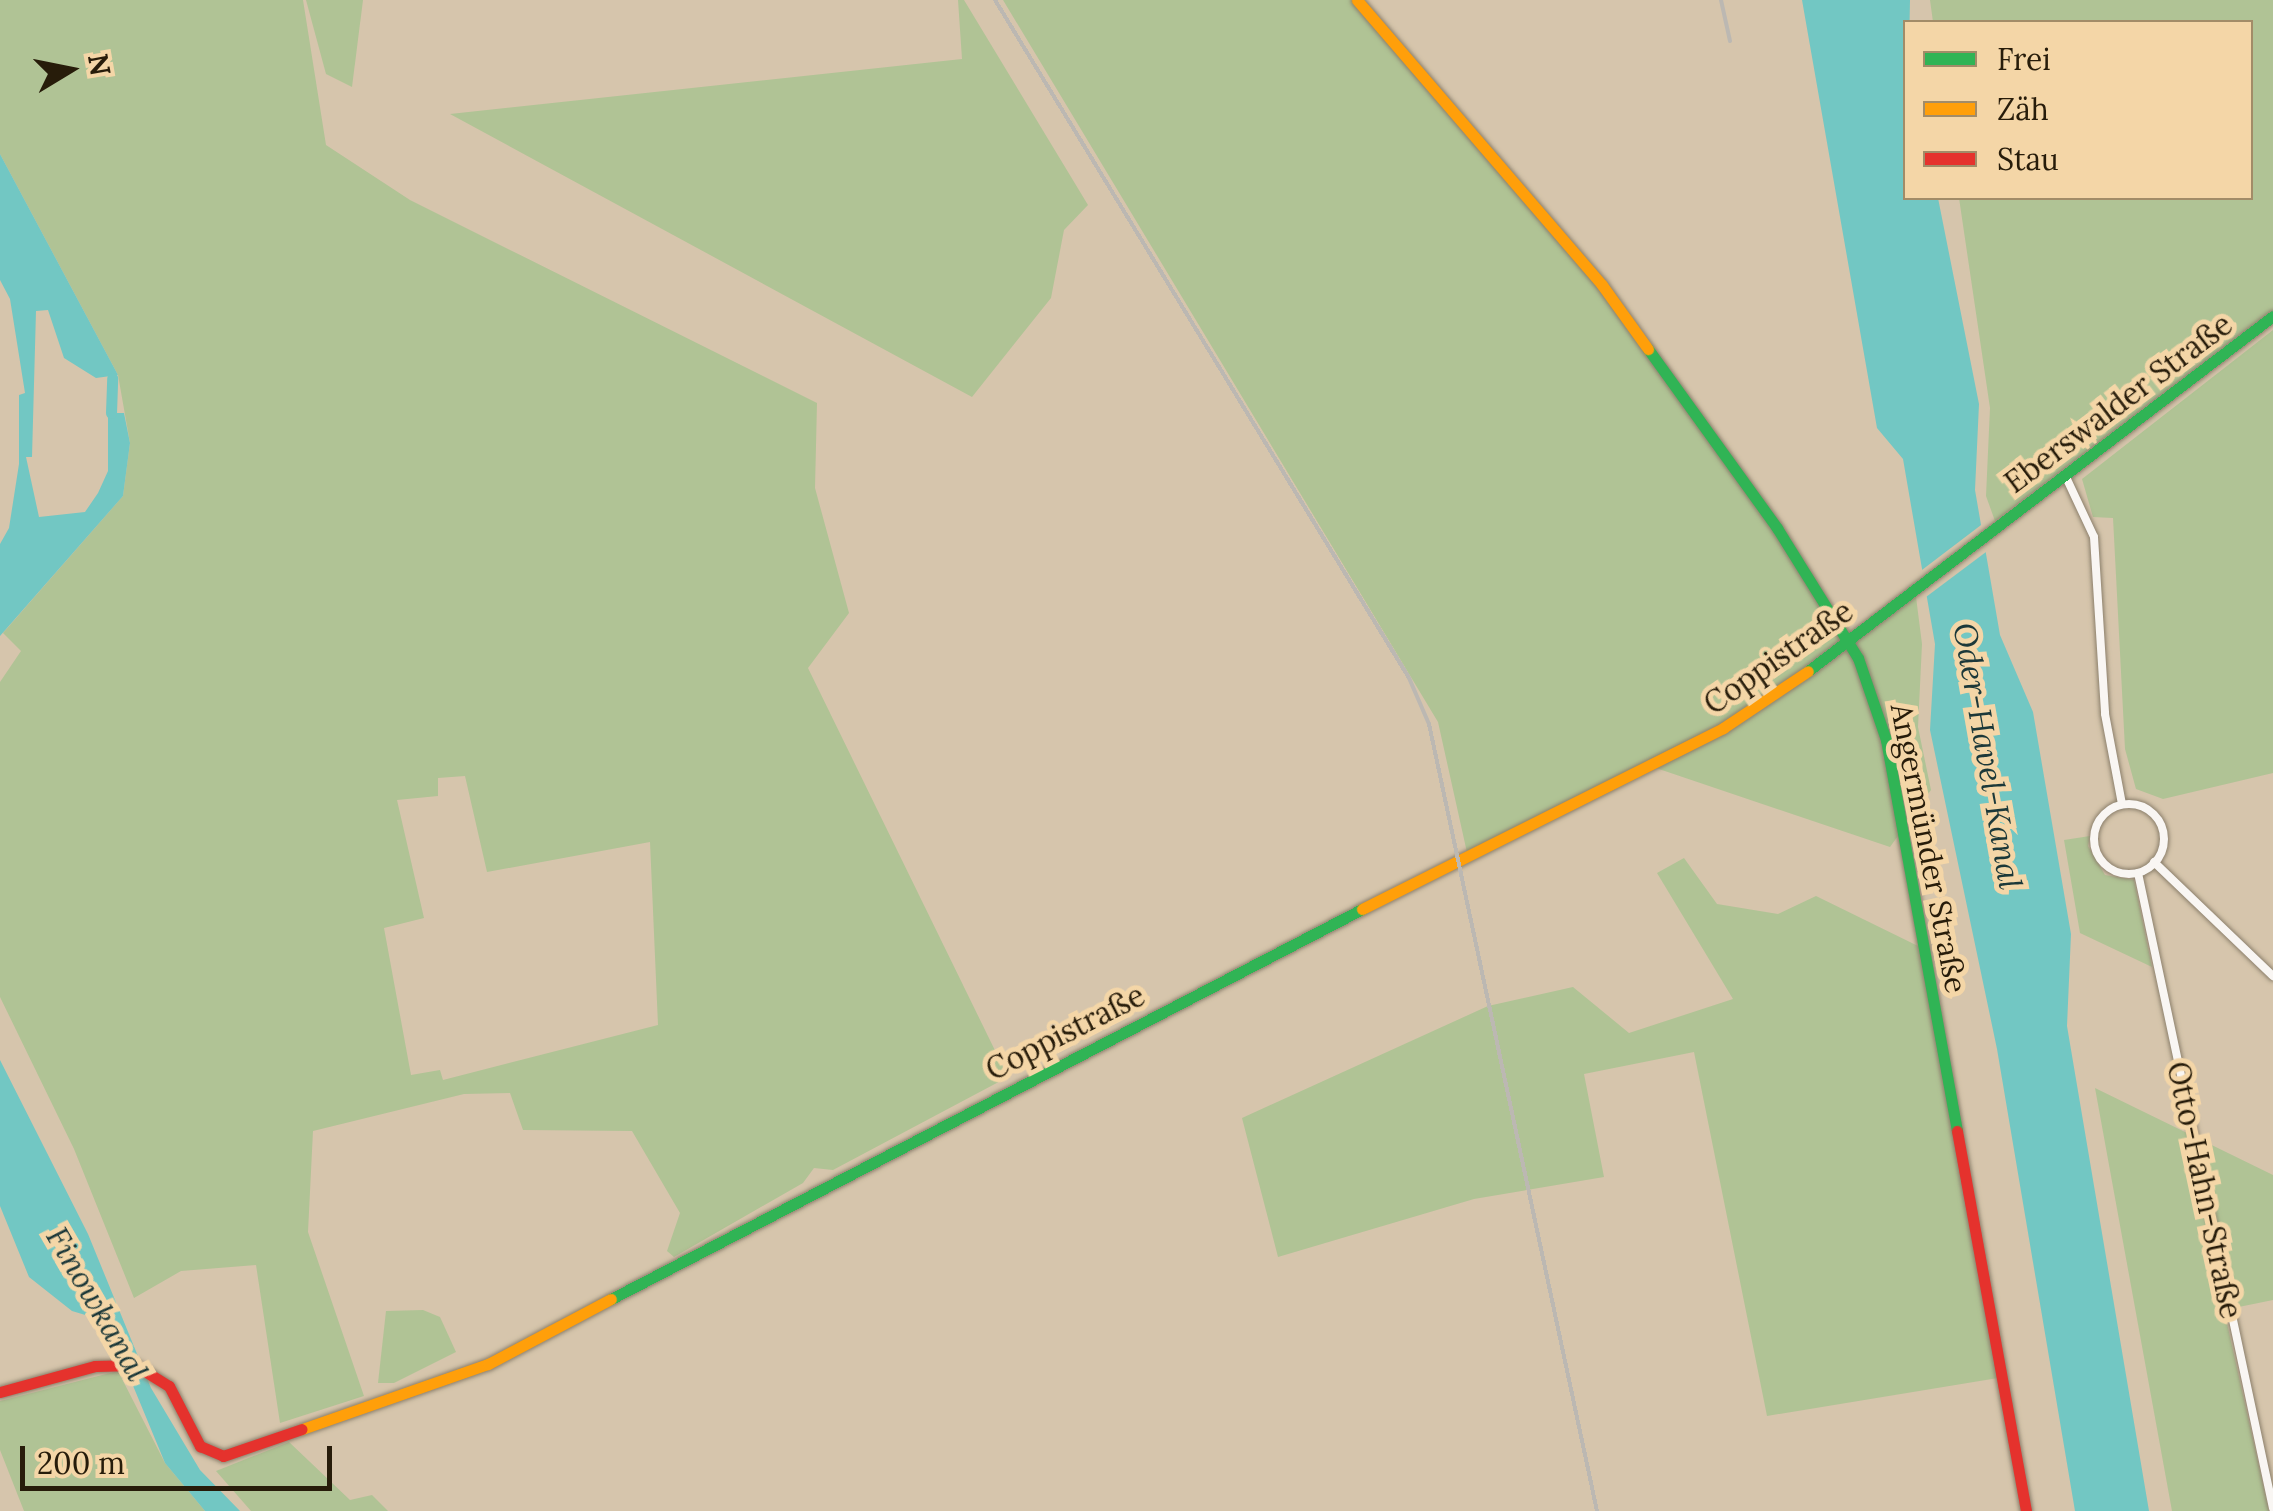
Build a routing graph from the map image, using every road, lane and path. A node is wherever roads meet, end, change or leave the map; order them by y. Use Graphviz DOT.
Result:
graph roads {
  1 [pos="1357,0"];
  2 [pos="2273,316"];
  3 [pos="2064,475"];
  4 [pos="1914,589"];
  5 [pos="1848,640"];
  6 [pos="2122,804"];
  7 [pos="2154,862"];
  8 [pos="2138,872"];
  9 [pos="2273,976"];
  10 [pos="0,1392"];
  11 [pos="2273,1508"];
  12 [pos="2026,1511"];
  1 -- 5 [label="main road, Angermünder Straße"];
  2 -- 3 [label="main road, Eberswalder Straße"];
  3 -- 4 [label="main road, Eberswalder Straße"];
  3 -- 6 [label="street"];
  4 -- 5 [label="main road, Coppistraße"];
  5 -- 10 [label="main road, Coppistraße"];
  5 -- 12 [label="main road, Angermünder Straße"];
  6 -- 7 [label="street"];
  6 -- 8 [label="street"];
  7 -- 8 [label="street"];
  7 -- 9 [label="street"];
  8 -- 11 [label="street, Otto-Hahn-Straße"];
}
